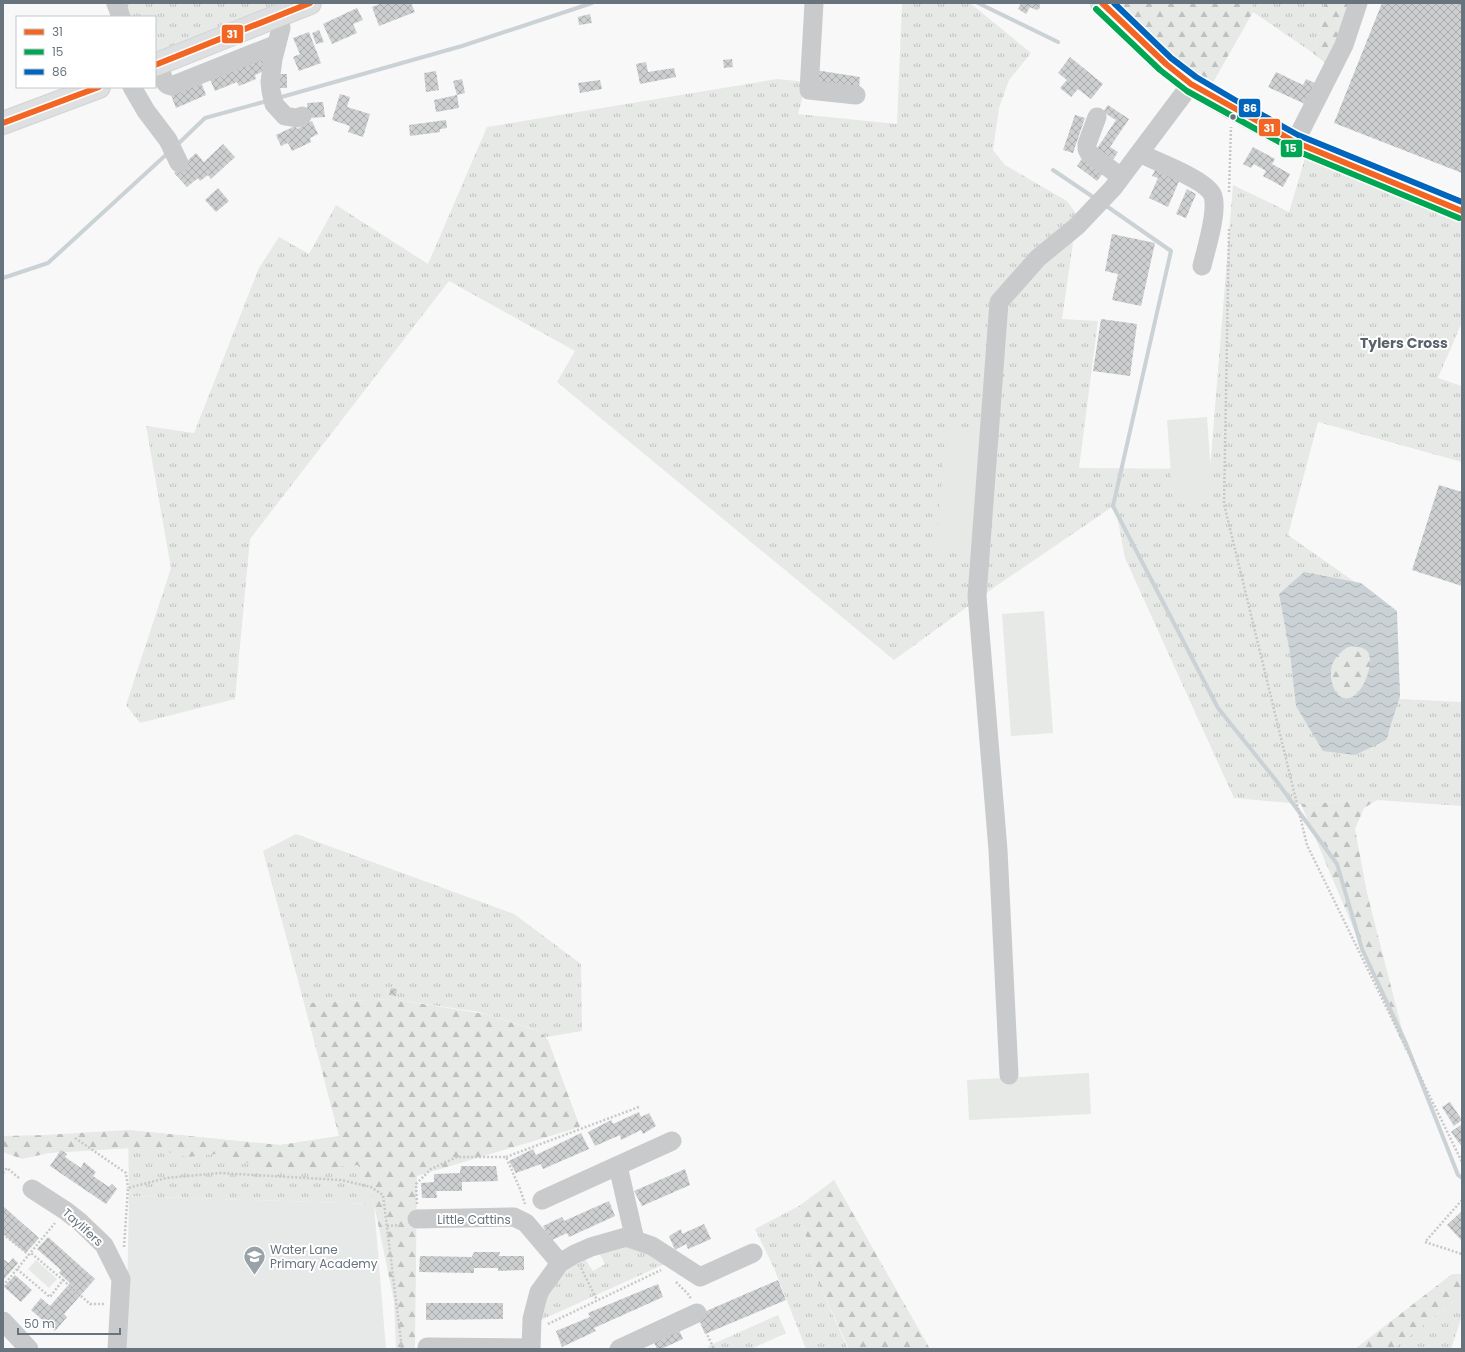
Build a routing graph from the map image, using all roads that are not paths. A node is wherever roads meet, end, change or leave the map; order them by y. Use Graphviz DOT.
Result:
graph roads {
  1 [pos="116,3"];
  2 [pos="310,3"];
  3 [pos="814,3"];
  4 [pos="1102,3"];
  5 [pos="1358,3"];
  6 [pos="280,15"];
  7 [pos="121,16"];
  8 [pos="277,44"];
  9 [pos="157,64"];
  10 [pos="1191,84"];
  11 [pos="95,88"];
  12 [pos="133,88"];
  13 [pos="856,95"];
  14 [pos="302,116"];
  15 [pos="1097,117"];
  16 [pos="3,123"];
  17 [pos="1295,142"];
  18 [pos="1139,153"];
  19 [pos="179,163"];
  20 [pos="1121,177"];
  21 [pos="1462,211"];
  22 [pos="1202,266"];
  23 [pos="1009,1076"];
  24 [pos="672,1141"];
  25 [pos="618,1166"];
  26 [pos="32,1189"];
  27 [pos="542,1200"];
  28 [pos="417,1219"];
  29 [pos="635,1240"];
  30 [pos="753,1253"];
  31 [pos="568,1258"];
  32 [pos="697,1313"];
  33 [pos="3,1321"];
  34 [pos="531,1343"];
  35 [pos="427,1347"];
  36 [pos="29,1349"];
  37 [pos="117,1349"];
  38 [pos="619,1349"];
  1 -- 7 [label="street"];
  2 -- 6 [label="main road"];
  3 -- 13 [label="street"];
  4 -- 10 [label="main road"];
  5 -- 17 [label="street"];
  6 -- 8 [label="street"];
  6 -- 9 [label="main road"];
  8 -- 9 [label="street"];
  8 -- 14 [label="street"];
  10 -- 17 [label="main road"];
  10 -- 18 [label="street"];
  11 -- 16 [label="main road"];
  12 -- 19 [label="street"];
  15 -- 20 [label="street"];
  17 -- 21 [label="main road"];
  18 -- 20 [label="street"];
  18 -- 22 [label="street"];
  20 -- 23 [label="street"];
  24 -- 25 [label="street"];
  25 -- 27 [label="street"];
  25 -- 29 [label="street"];
  26 -- 37 [label="street, Taylifers"];
  28 -- 31 [label="street, Little Cattins"];
  29 -- 30 [label="street"];
  29 -- 31 [label="street"];
  31 -- 34 [label="street"];
  32 -- 38 [label="street"];
  33 -- 36 [label="street"];
  34 -- 35 [label="street"];
}
